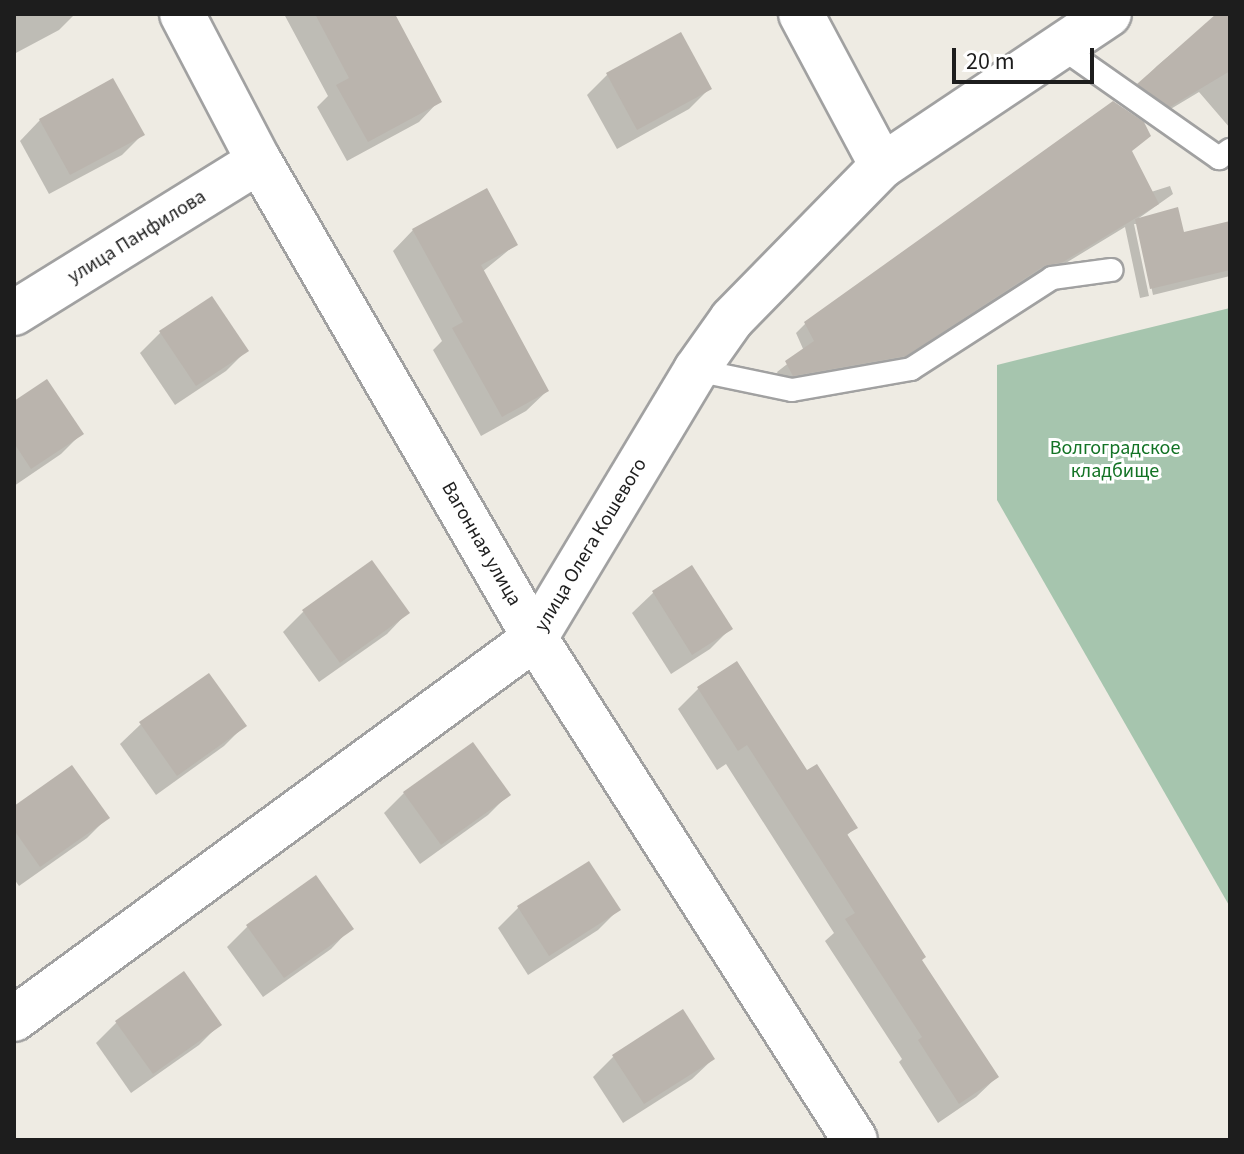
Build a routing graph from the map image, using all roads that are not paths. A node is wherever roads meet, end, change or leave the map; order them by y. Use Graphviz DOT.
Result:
graph roads {
  1 [pos="182,14"];
  2 [pos="801,14"];
  3 [pos="1109,14"];
  4 [pos="1058,45"];
  5 [pos="1230,150"];
  6 [pos="259,161"];
  7 [pos="882,166"];
  8 [pos="1111,270"];
  9 [pos="14,313"];
  10 [pos="696,370"];
  11 [pos="535,638"];
  12 [pos="14,1019"];
  13 [pos="855,1140"];
  1 -- 6 [label="street, Вагонная улица"];
  2 -- 7 [label="street"];
  3 -- 4 [label="street, улица Олега Кошевого"];
  4 -- 5 [label="lane"];
  4 -- 7 [label="street, улица Олега Кошевого"];
  6 -- 9 [label="street, улица Панфилова"];
  6 -- 11 [label="street, Вагонная улица"];
  7 -- 10 [label="street, улица Олега Кошевого"];
  8 -- 10 [label="lane"];
  10 -- 11 [label="street, улица Олега Кошевого"];
  11 -- 12 [label="street, улица Олега Кошевого"];
  11 -- 13 [label="street, Вагонная улица"];
}
